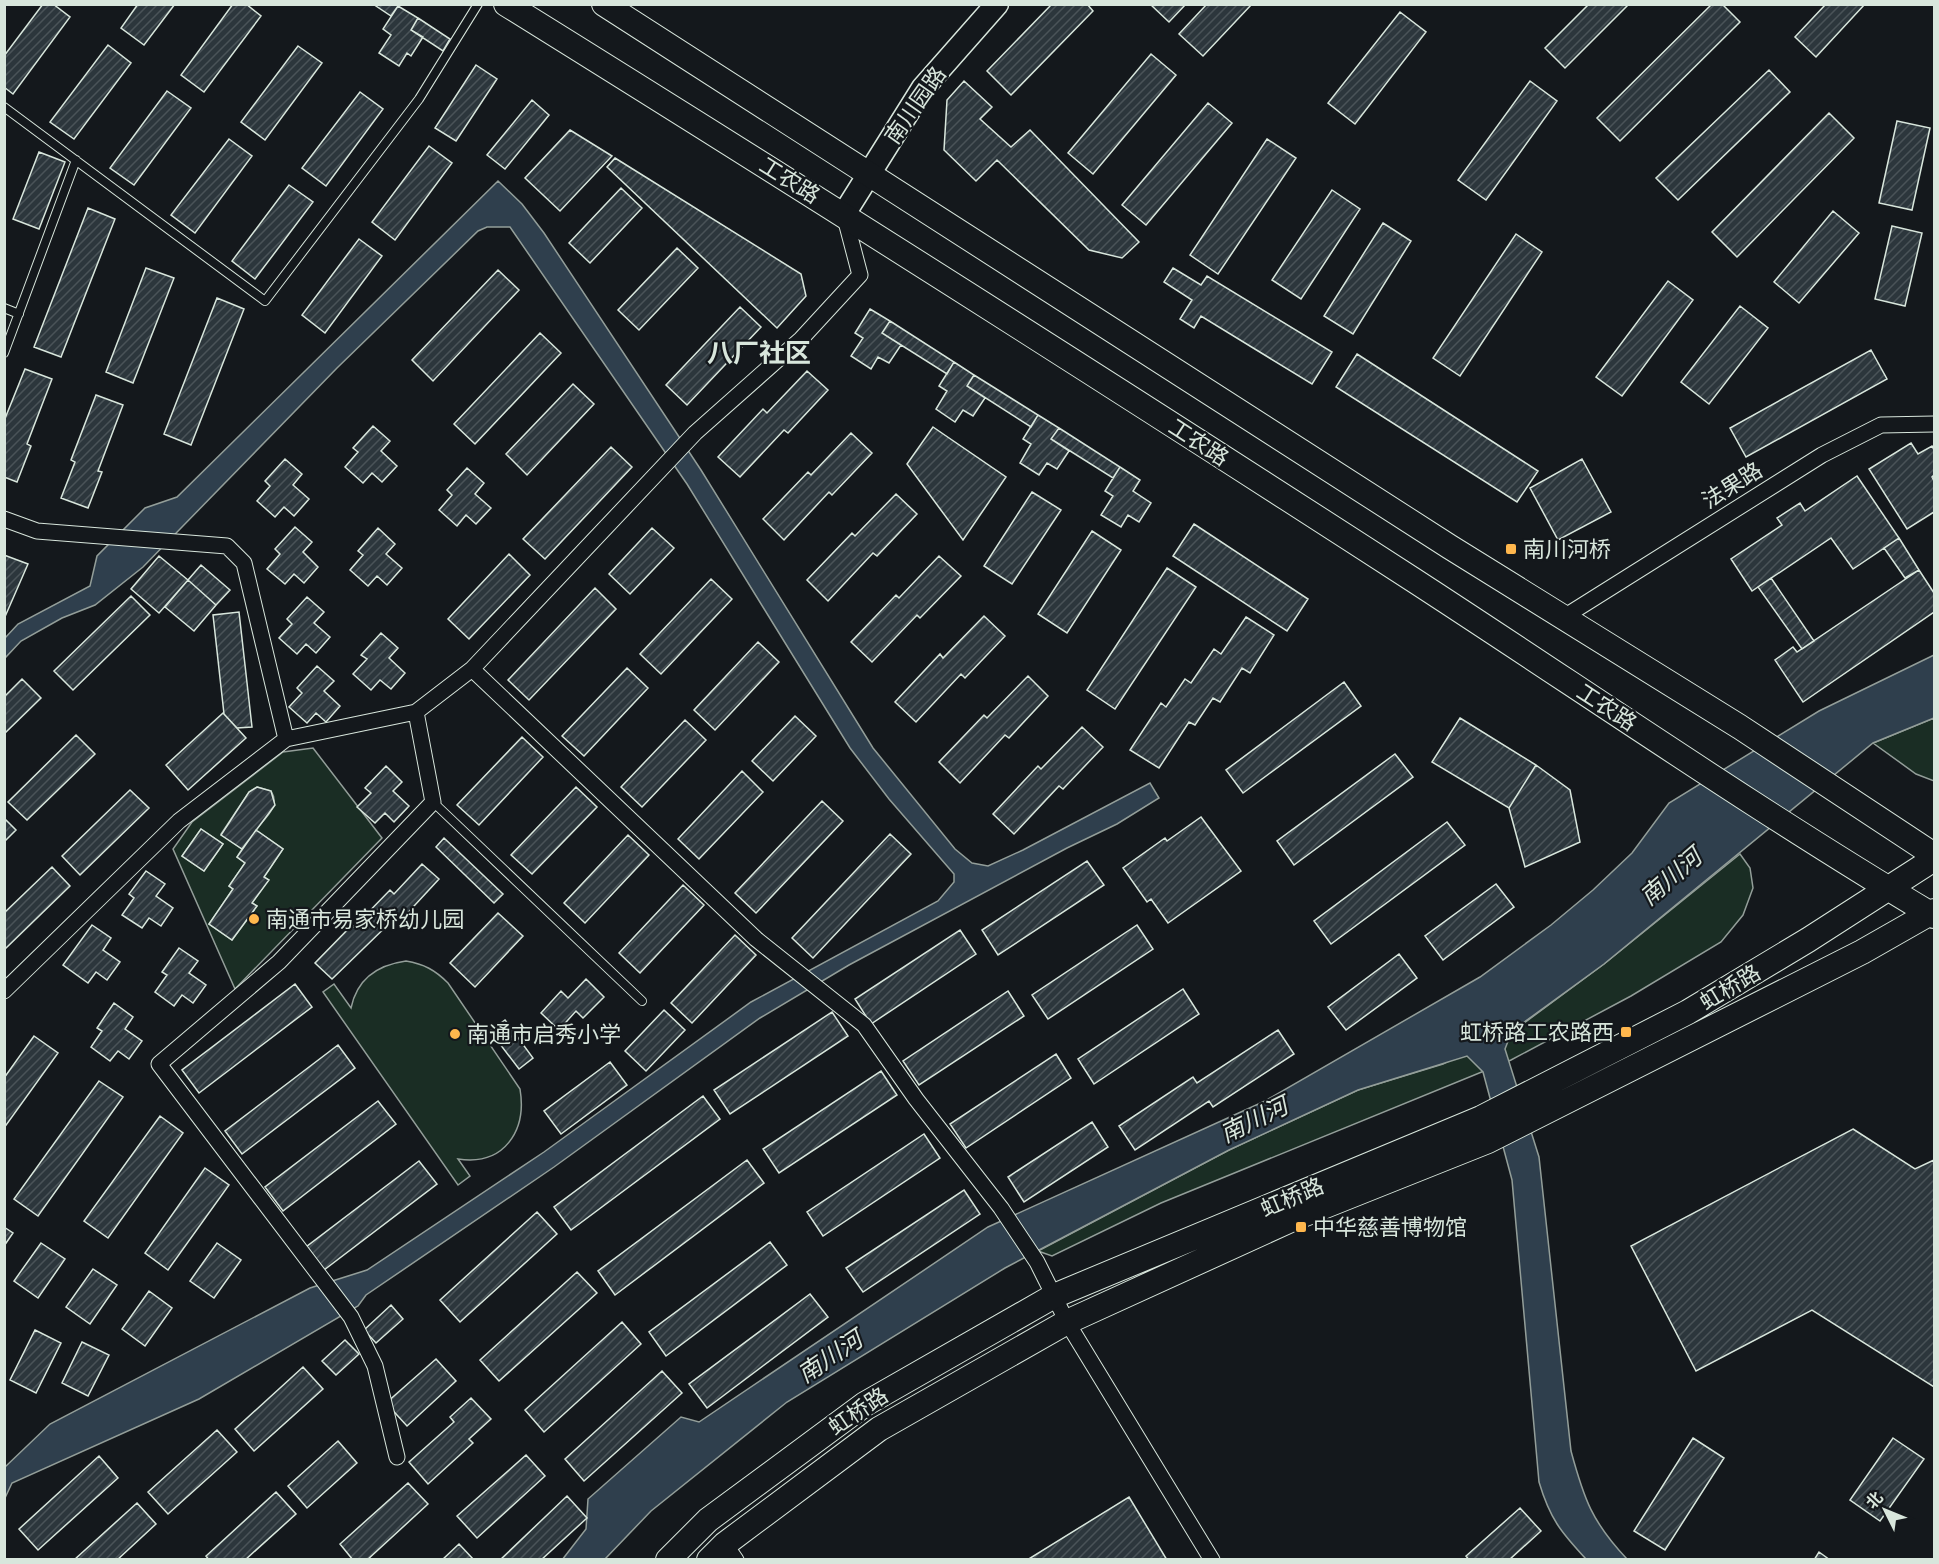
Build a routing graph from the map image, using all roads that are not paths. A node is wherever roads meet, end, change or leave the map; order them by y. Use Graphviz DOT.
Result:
graph roads {
  1 [pos="478,4"];
  2 [pos="506,4"];
  3 [pos="604,4"];
  4 [pos="997,4"];
  5 [pos="4,106"];
  6 [pos="76,160"];
  7 [pos="868,174"];
  8 [pos="844,214"];
  9 [pos="4,308"];
  10 [pos="19,314"];
  11 [pos="4,353"];
  12 [pos="1935,424"];
  13 [pos="4,519"];
  14 [pos="1564,617"];
  15 [pos="472,669"];
  16 [pos="416,712"];
  17 [pos="286,739"];
  18 [pos="433,802"];
  19 [pos="1935,857"];
  20 [pos="1887,888"];
  21 [pos="1933,914"];
  22 [pos="4,991"];
  23 [pos="642,1001"];
  24 [pos="1054,1296"];
  25 [pos="1067,1322"];
  26 [pos="397,1457"];
  27 [pos="723,1554"];
  28 [pos="668,1560"];
  29 [pos="1212,1560"];
  1 -- 6 [label="lane"];
  2 -- 8 [label="main road, 工农路"];
  3 -- 7 [label="main road, 工农路"];
  4 -- 7 [label="street, 南川园路"];
  5 -- 6 [label="lane"];
  6 -- 10 [label="lane"];
  7 -- 8 [label="street, 南川园路"];
  7 -- 14 [label="main road, 工农路"];
  8 -- 15 [label="street"];
  8 -- 20 [label="main road, 工农路"];
  9 -- 10 [label="lane"];
  10 -- 11 [label="lane"];
  12 -- 14 [label="street, 法果路"];
  13 -- 17 [label="street"];
  14 -- 19 [label="main road, 工农路"];
  15 -- 16 [label="street"];
  15 -- 24 [label="street"];
  16 -- 17 [label="street"];
  16 -- 18 [label="street"];
  17 -- 22 [label="street"];
  18 -- 23 [label="lane"];
  18 -- 26 [label="street"];
  19 -- 20 [label="main road, 虹桥路"];
  20 -- 21 [label="main road, 工农路"];
  20 -- 24 [label="main road, 虹桥路"];
  21 -- 25 [label="main road, 虹桥路"];
  24 -- 25 [label="street"];
  24 -- 28 [label="main road, 虹桥路"];
  25 -- 27 [label="main road, 虹桥路"];
  25 -- 29 [label="street"];
}
